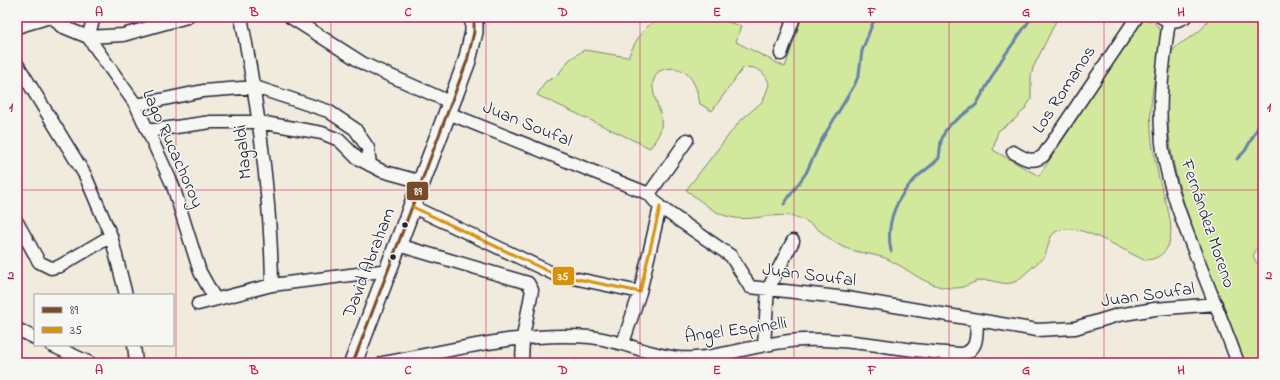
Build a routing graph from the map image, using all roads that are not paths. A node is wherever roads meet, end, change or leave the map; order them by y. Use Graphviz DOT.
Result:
graph roads {
  1 [pos="50,17"];
  2 [pos="53,17"];
  3 [pos="94,17"];
  4 [pos="187,17"];
  5 [pos="241,17"];
  6 [pos="290,17"];
  7 [pos="474,17"];
  8 [pos="794,17"];
  9 [pos="1136,17"];
  10 [pos="1185,17"];
  11 [pos="1165,19"];
  12 [pos="17,27"];
  13 [pos="88,36"];
  14 [pos="781,54"];
  15 [pos="17,64"];
  16 [pos="255,87"];
  17 [pos="136,105"];
  18 [pos="450,108"];
  19 [pos="260,122"];
  20 [pos="148,131"];
  21 [pos="687,140"];
  22 [pos="1013,152"];
  23 [pos="370,165"];
  24 [pos="422,182"];
  25 [pos="649,194"];
  26 [pos="413,207"];
  27 [pos="660,207"];
  28 [pos="17,222"];
  29 [pos="111,236"];
  30 [pos="793,241"];
  31 [pos="398,245"];
  32 [pos="389,270"];
  33 [pos="272,285"];
  34 [pos="768,289"];
  35 [pos="640,292"];
  36 [pos="126,294"];
  37 [pos="215,299"];
  38 [pos="198,304"];
  39 [pos="1216,304"];
  40 [pos="977,321"];
  41 [pos="17,329"];
  42 [pos="523,337"];
  43 [pos="34,338"];
  44 [pos="623,343"];
  45 [pos="764,344"];
  46 [pos="53,346"];
  47 [pos="134,346"];
  48 [pos="90,363"];
  49 [pos="136,363"];
  50 [pos="353,363"];
  51 [pos="383,363"];
  52 [pos="522,363"];
  53 [pos="1238,363"];
  1 -- 12 [label="street"];
  2 -- 13 [label="street"];
  3 -- 13 [label="street"];
  4 -- 13 [label="street"];
  5 -- 16 [label="street, Magaldi"];
  6 -- 18 [label="street, Juan Soufal"];
  7 -- 18 [label="main road, David Abraham"];
  8 -- 14 [label="street"];
  9 -- 22 [label="street, Los Romanos"];
  10 -- 11 [label="street"];
  11 -- 39 [label="street, Fernández Moreno"];
  13 -- 17 [label="street, Lago Rucachoroy"];
  15 -- 29 [label="street"];
  16 -- 17 [label="street"];
  16 -- 19 [label="street, Magaldi"];
  16 -- 23 [label="street"];
  17 -- 20 [label="street, Lago Rucachoroy"];
  18 -- 24 [label="main road, David Abraham"];
  18 -- 25 [label="street, Juan Soufal"];
  19 -- 20 [label="street"];
  19 -- 23 [label="street"];
  19 -- 33 [label="street, Magaldi"];
  20 -- 37 [label="street, Lago Rucachoroy"];
  21 -- 25 [label="street"];
  23 -- 24 [label="street"];
  24 -- 26 [label="main road, David Abraham"];
  25 -- 27 [label="street, Juan Soufal"];
  26 -- 31 [label="main road, David Abraham"];
  26 -- 35 [label="street"];
  27 -- 34 [label="street, Juan Soufal"];
  27 -- 35 [label="street"];
  28 -- 29 [label="street"];
  29 -- 36 [label="street"];
  30 -- 34 [label="street"];
  31 -- 32 [label="main road, David Abraham"];
  31 -- 42 [label="street"];
  32 -- 33 [label="street"];
  32 -- 50 [label="main road, David Abraham"];
  33 -- 37 [label="street"];
  34 -- 40 [label="street, Juan Soufal"];
  34 -- 45 [label="street"];
  35 -- 44 [label="street"];
  37 -- 38 [label="street"];
  39 -- 40 [label="street, Juan Soufal"];
  39 -- 53 [label="street, Fernández Moreno"];
  40 -- 45 [label="street, Ángel Espinelli"];
  41 -- 43 [label="street"];
  42 -- 44 [label="street, Ángel Espinelli"];
  42 -- 51 [label="street, Ángel Espinelli"];
  42 -- 52 [label="street"];
  44 -- 45 [label="street, Ángel Espinelli"];
  46 -- 48 [label="street"];
  47 -- 49 [label="street"];
}
